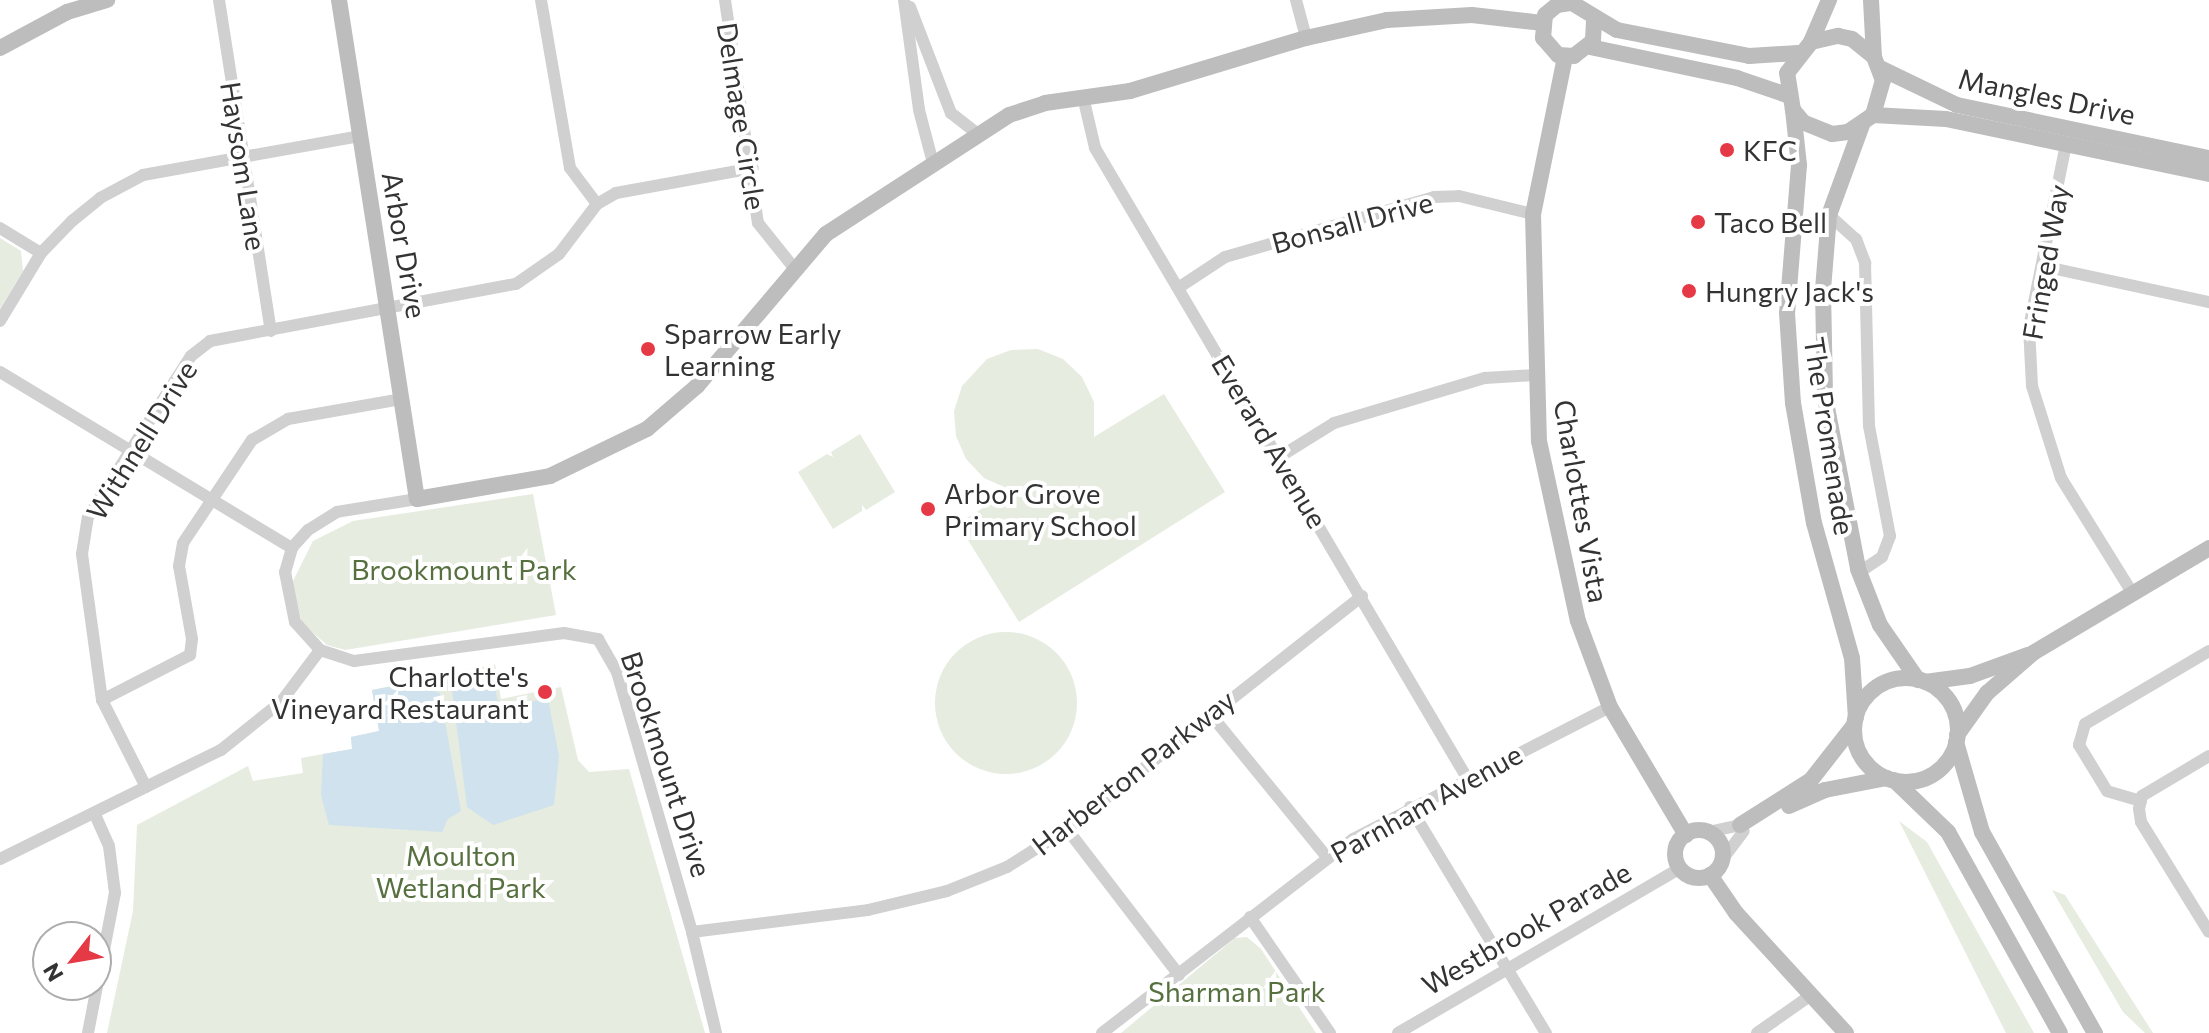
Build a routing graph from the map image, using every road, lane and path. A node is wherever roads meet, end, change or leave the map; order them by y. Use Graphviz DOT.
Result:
graph roads {
  1 [pos="107,0"];
  2 [pos="219,0"];
  3 [pos="339,0"];
  4 [pos="541,0"];
  5 [pos="725,0"];
  6 [pos="906,0"];
  7 [pos="1296,0"];
  8 [pos="1829,0"];
  9 [pos="1871,0"];
  10 [pos="1580,2"];
  11 [pos="1594,21"];
  12 [pos="1542,23"];
  13 [pos="1306,38"];
  14 [pos="1590,47"];
  15 [pos="0,48"];
  16 [pos="1804,48"];
  17 [pos="1565,57"];
  18 [pos="1877,62"];
  19 [pos="1084,101"];
  20 [pos="1790,103"];
  21 [pos="1989,112"];
  22 [pos="1868,120"];
  23 [pos="1968,123"];
  24 [pos="978,134"];
  25 [pos="360,136"];
  26 [pos="2066,144"];
  27 [pos="241,158"];
  28 [pos="2209,158"];
  29 [pos="933,163"];
  30 [pos="753,168"];
  31 [pos="2209,174"];
  32 [pos="597,204"];
  33 [pos="1533,214"];
  34 [pos="1829,215"];
  35 [pos="0,228"];
  36 [pos="41,253"];
  37 [pos="2042,266"];
  38 [pos="794,268"];
  39 [pos="1178,288"];
  40 [pos="2209,302"];
  41 [pos="390,310"];
  42 [pos="0,321"];
  43 [pos="271,331"];
  44 [pos="0,372"];
  45 [pos="1535,375"];
  46 [pos="402,399"];
  47 [pos="131,452"];
  48 [pos="1281,456"];
  49 [pos="209,498"];
  50 [pos="417,499"];
  51 [pos="292,548"];
  52 [pos="2209,549"];
  53 [pos="1860,572"];
  54 [pos="2133,594"];
  55 [pos="1362,596"];
  56 [pos="320,650"];
  57 [pos="2209,651"];
  58 [pos="2033,653"];
  59 [pos="1921,681"];
  60 [pos="102,700"];
  61 [pos="1610,707"];
  62 [pos="1211,715"];
  63 [pos="1855,721"];
  64 [pos="1957,738"];
  65 [pos="2209,756"];
  66 [pos="1467,778"];
  67 [pos="1890,779"];
  68 [pos="146,787"];
  69 [pos="2141,801"];
  70 [pos="1410,807"];
  71 [pos="94,813"];
  72 [pos="1742,828"];
  73 [pos="1067,829"];
  74 [pos="1708,832"];
  75 [pos="1686,835"];
  76 [pos="1326,856"];
  77 [pos="0,859"];
  78 [pos="1722,860"];
  79 [pos="1680,868"];
  80 [pos="1710,875"];
  81 [pos="1250,917"];
  82 [pos="692,932"];
  83 [pos="2209,932"];
  84 [pos="1507,968"];
  85 [pos="1179,975"];
  86 [pos="1811,995"];
  87 [pos="88,1033"];
  88 [pos="716,1033"];
  89 [pos="1102,1033"];
  90 [pos="1330,1033"];
  91 [pos="1398,1033"];
  92 [pos="1546,1033"];
  93 [pos="1757,1033"];
  94 [pos="1846,1033"];
  95 [pos="2060,1033"];
  96 [pos="2095,1033"];
  1 -- 15 [label="street"];
  2 -- 27 [label="street, Haysom Lane"];
  3 -- 25 [label="street, Arbor Drive"];
  4 -- 32 [label="street"];
  5 -- 30 [label="street, Delmage Circle"];
  6 -- 24 [label="street"];
  6 -- 29 [label="street"];
  7 -- 13 [label="street"];
  8 -- 16 [label="street"];
  9 -- 18 [label="street"];
  10 -- 11 [label="street"];
  10 -- 12 [label="street"];
  11 -- 14 [label="street"];
  11 -- 16 [label="street"];
  12 -- 13 [label="street"];
  12 -- 17 [label="street"];
  13 -- 19 [label="street"];
  14 -- 17 [label="street"];
  14 -- 20 [label="street"];
  16 -- 18 [label="street"];
  16 -- 20 [label="street"];
  17 -- 33 [label="street, Charlottes Vista"];
  18 -- 21 [label="street, Mangles Drive"];
  18 -- 22 [label="street"];
  19 -- 24 [label="street"];
  19 -- 39 [label="street, Everard Avenue"];
  20 -- 22 [label="street"];
  20 -- 63 [label="street, The Promenade"];
  21 -- 23 [label="street"];
  21 -- 28 [label="street, Mangles Drive"];
  22 -- 23 [label="street, Mangles Drive"];
  22 -- 34 [label="street, The Promenade"];
  23 -- 26 [label="street, Mangles Drive"];
  24 -- 29 [label="street"];
  25 -- 27 [label="street"];
  25 -- 41 [label="street, Arbor Drive"];
  26 -- 31 [label="street, Mangles Drive"];
  26 -- 37 [label="street, Fringed Way"];
  27 -- 36 [label="street"];
  27 -- 43 [label="street, Haysom Lane"];
  29 -- 38 [label="street"];
  30 -- 32 [label="street, Withnell Drive"];
  30 -- 38 [label="street, Delmage Circle"];
  32 -- 41 [label="street, Withnell Drive"];
  33 -- 39 [label="street, Bonsall Drive"];
  33 -- 45 [label="street, Charlottes Vista"];
  34 -- 53 [label="street, The Promenade"];
  34 -- 53 [label="street, The Promenade"];
  35 -- 36 [label="street"];
  36 -- 42 [label="street"];
  37 -- 40 [label="street"];
  37 -- 54 [label="street, Fringed Way"];
  38 -- 50 [label="street"];
  39 -- 48 [label="street, Everard Avenue"];
  41 -- 43 [label="street, Withnell Drive"];
  41 -- 46 [label="street, Arbor Drive"];
  43 -- 47 [label="street, Withnell Drive"];
  44 -- 47 [label="street"];
  45 -- 48 [label="street"];
  45 -- 61 [label="street, Charlottes Vista"];
  46 -- 49 [label="street"];
  46 -- 50 [label="street, Arbor Drive"];
  47 -- 49 [label="street"];
  47 -- 60 [label="street, Withnell Drive"];
  48 -- 55 [label="street, Everard Avenue"];
  49 -- 51 [label="street"];
  49 -- 60 [label="street"];
  50 -- 51 [label="street"];
  51 -- 56 [label="street"];
  52 -- 54 [label="street"];
  53 -- 59 [label="street, The Promenade"];
  54 -- 58 [label="street"];
  55 -- 62 [label="street, Harberton Parkway"];
  55 -- 66 [label="street, Everard Avenue"];
  56 -- 68 [label="street"];
  56 -- 82 [label="street, Brookmount Drive"];
  57 -- 69 [label="street"];
  58 -- 59 [label="street"];
  58 -- 64 [label="street"];
  59 -- 63 [label="street"];
  59 -- 64 [label="street"];
  60 -- 68 [label="street, Withnell Drive"];
  61 -- 66 [label="street, Parnham Avenue"];
  61 -- 75 [label="street, Charlottes Vista"];
  62 -- 73 [label="street, Harberton Parkway"];
  62 -- 76 [label="street"];
  63 -- 67 [label="street"];
  63 -- 72 [label="street"];
  64 -- 67 [label="street"];
  64 -- 96 [label="street"];
  65 -- 69 [label="street"];
  66 -- 70 [label="street, Parnham Avenue"];
  67 -- 72 [label="street"];
  67 -- 95 [label="street"];
  68 -- 71 [label="street"];
  69 -- 83 [label="street"];
  70 -- 76 [label="street, Parnham Avenue"];
  70 -- 84 [label="street"];
  71 -- 77 [label="street"];
  71 -- 87 [label="street"];
  72 -- 74 [label="street"];
  72 -- 78 [label="street"];
  73 -- 82 [label="street, Harberton Parkway"];
  73 -- 85 [label="street"];
  74 -- 75 [label="street"];
  74 -- 78 [label="street"];
  75 -- 79 [label="street"];
  76 -- 81 [label="street, Parnham Avenue"];
  78 -- 80 [label="street"];
  79 -- 80 [label="street"];
  79 -- 84 [label="street, Westbrook Parade"];
  80 -- 86 [label="street"];
  81 -- 85 [label="street, Parnham Avenue"];
  81 -- 90 [label="street"];
  82 -- 88 [label="street, Brookmount Drive"];
  84 -- 91 [label="street, Westbrook Parade"];
  84 -- 92 [label="street"];
  85 -- 89 [label="street, Parnham Avenue"];
  86 -- 93 [label="street"];
  86 -- 94 [label="street"];
}
